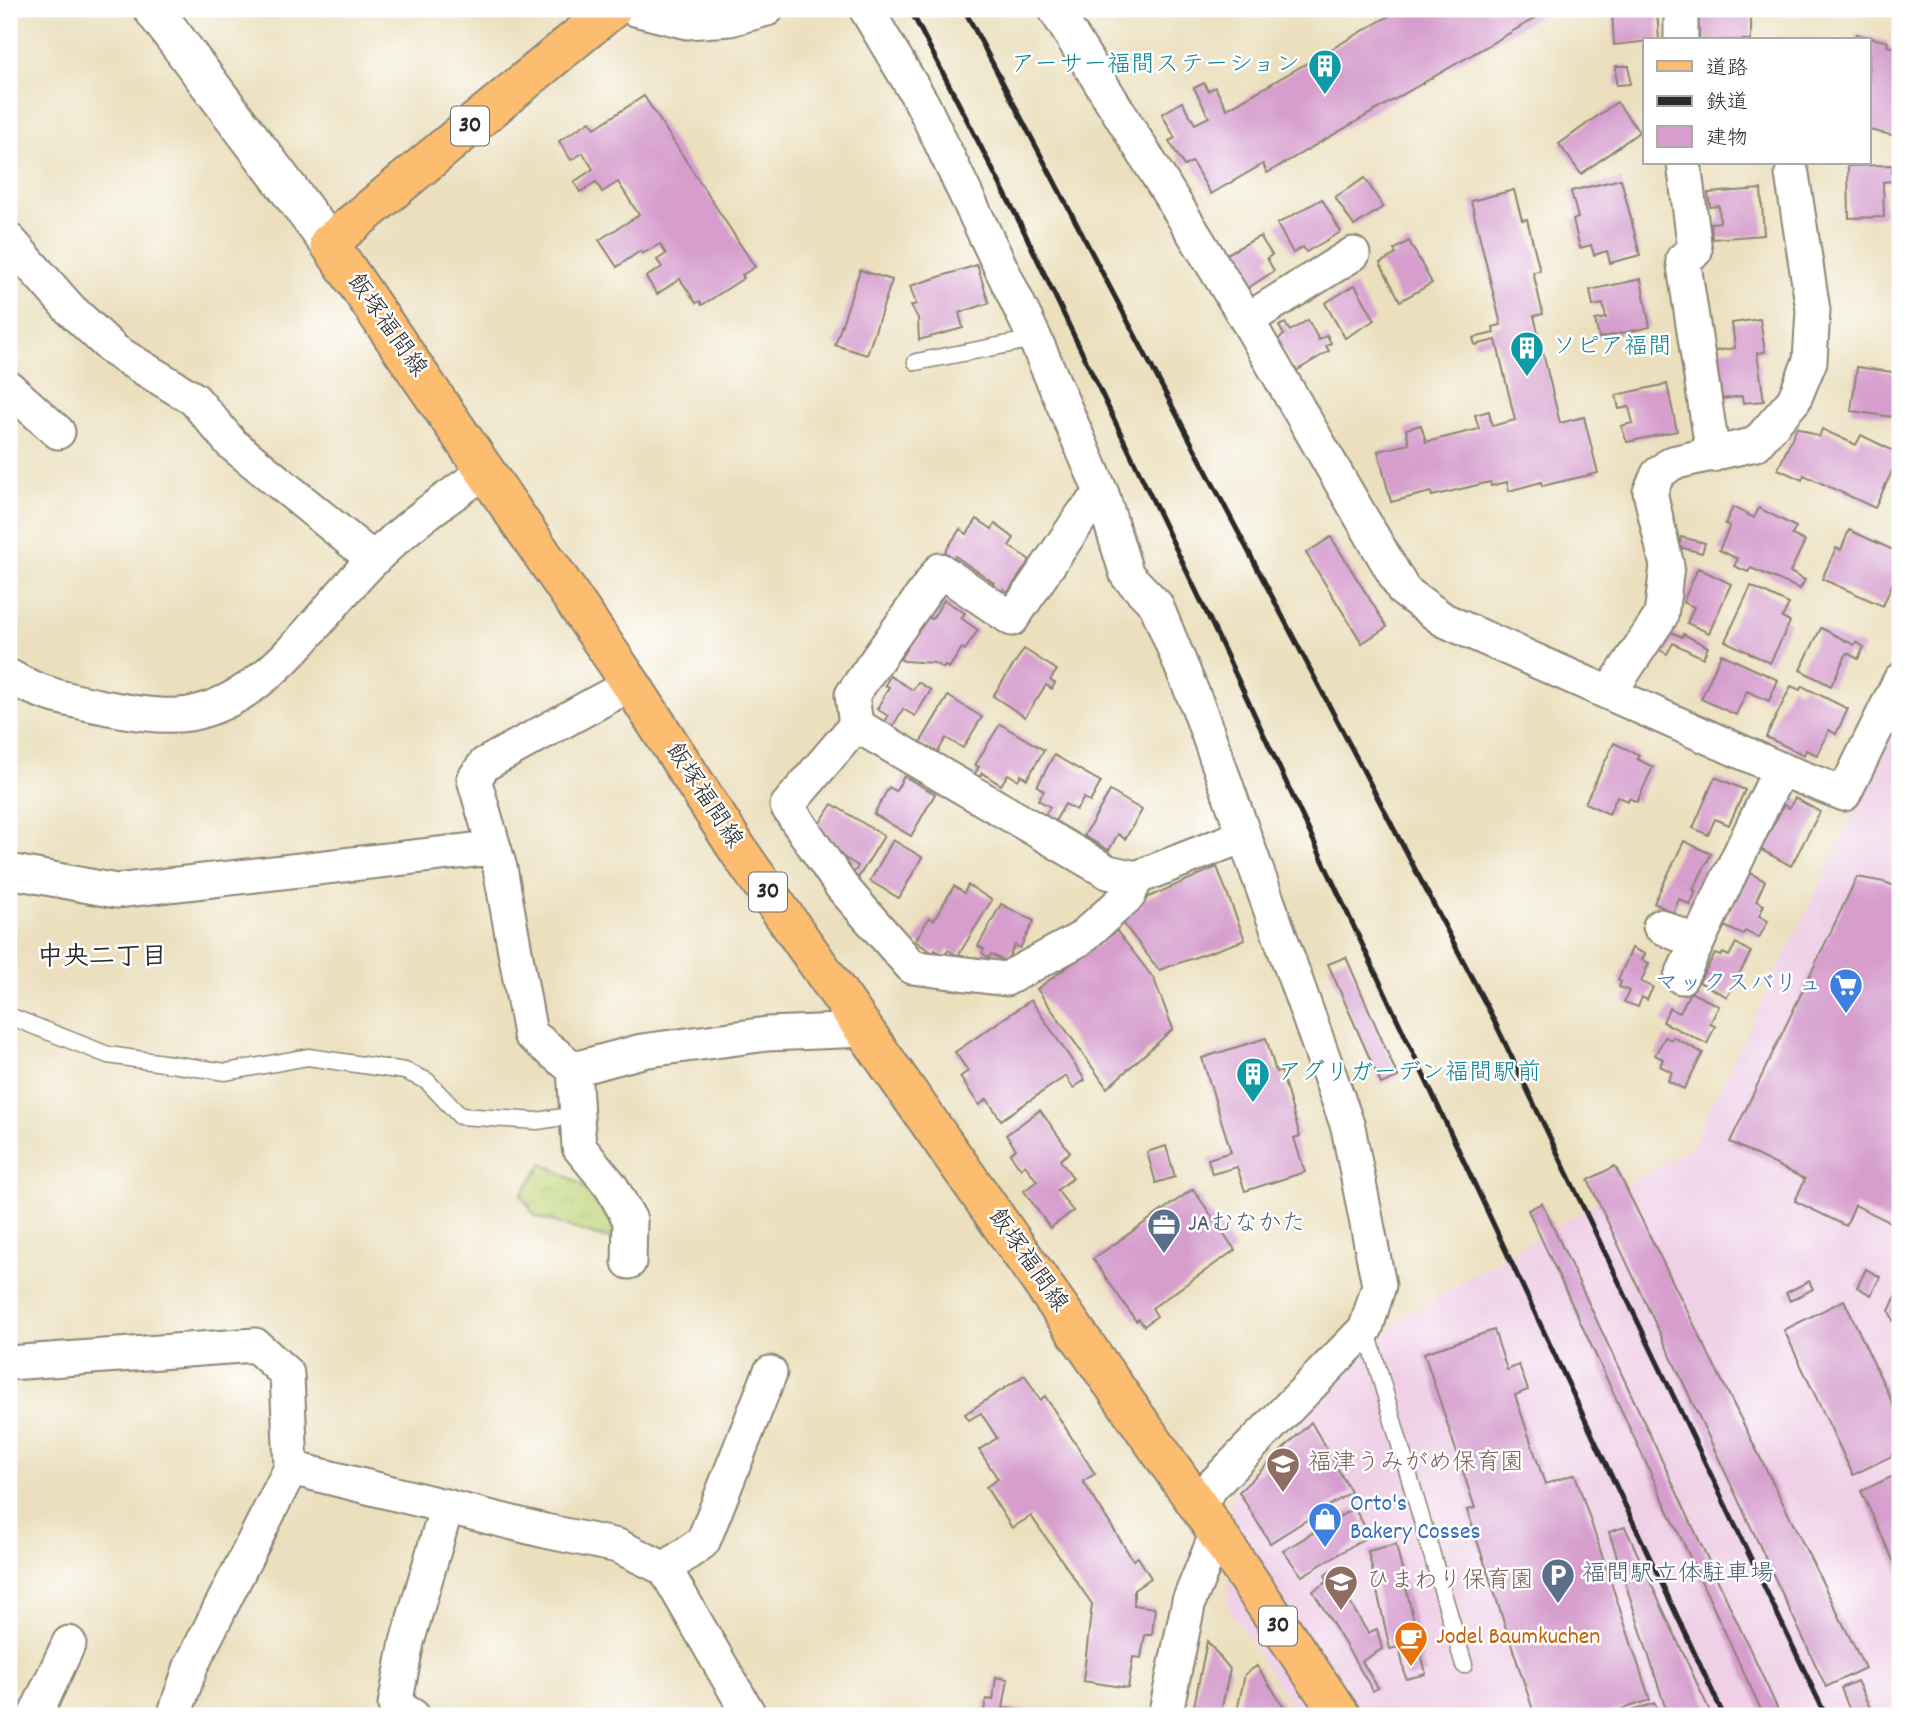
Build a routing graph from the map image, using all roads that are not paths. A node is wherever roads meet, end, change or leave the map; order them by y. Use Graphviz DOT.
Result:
graph roads {
  1 [pos="153,9"];
  2 [pos="612,9"];
  3 [pos="635,9"];
  4 [pos="767,9"];
  5 [pos="866,9"];
  6 [pos="1055,9"];
  7 [pos="1681,9"];
  8 [pos="1681,38"];
  9 [pos="1684,164"];
  10 [pos="1792,174"];
  11 [pos="9,240"];
  12 [pos="329,243"];
  13 [pos="1353,254"];
  14 [pos="1247,320"];
  15 [pos="1035,338"];
  16 [pos="916,362"];
  17 [pos="9,388"];
  18 [pos="58,432"];
  19 [pos="1713,455"];
  20 [pos="486,471"];
  21 [pos="1102,494"];
  22 [pos="373,559"];
  23 [pos="9,676"];
  24 [pos="1900,680"];
  25 [pos="631,684"];
  26 [pos="1610,692"];
  27 [pos="856,725"];
  28 [pos="1780,769"];
  29 [pos="1243,836"];
  30 [pos="492,848"];
  31 [pos="9,871"];
  32 [pos="1136,878"];
  33 [pos="1660,926"];
  34 [pos="1697,943"];
  35 [pos="1681,977"];
  36 [pos="9,1016"];
  37 [pos="866,1030"];
  38 [pos="574,1069"];
  39 [pos="576,1115"];
  40 [pos="629,1262"];
  41 [pos="1366,1328"];
  42 [pos="9,1363"];
  43 [pos="770,1374"];
  44 [pos="291,1468"];
  45 [pos="447,1506"];
  46 [pos="1206,1520"];
  47 [pos="666,1569"];
  48 [pos="69,1643"];
  49 [pos="1464,1665"];
  50 [pos="34,1716"];
  51 [pos="174,1716"];
  52 [pos="413,1716"];
  53 [pos="750,1716"];
  54 [pos="1165,1716"];
  55 [pos="1341,1716"];
  1 -- 12 [label="street"];
  2 -- 12 [label="main road, 30"];
  3 -- 4 [label="street"];
  5 -- 15 [label="street"];
  6 -- 14 [label="street"];
  7 -- 8 [label="street"];
  9 -- 19 [label="street"];
  10 -- 19 [label="street"];
  11 -- 22 [label="street"];
  12 -- 20 [label="main road, 飯塚福間線 / 30"];
  13 -- 14 [label="street"];
  14 -- 26 [label="street"];
  15 -- 16 [label="lane"];
  15 -- 21 [label="street"];
  17 -- 18 [label="street"];
  19 -- 26 [label="street"];
  20 -- 22 [label="street"];
  20 -- 25 [label="main road, 飯塚福間線 / 30"];
  21 -- 27 [label="street"];
  21 -- 29 [label="street"];
  22 -- 23 [label="street"];
  24 -- 28 [label="street"];
  25 -- 30 [label="street"];
  25 -- 37 [label="main road, 飯塚福間線 / 30"];
  26 -- 28 [label="street"];
  27 -- 32 [label="street"];
  27 -- 32 [label="street"];
  28 -- 34 [label="street"];
  29 -- 32 [label="street"];
  29 -- 41 [label="street"];
  30 -- 31 [label="street"];
  30 -- 38 [label="street"];
  33 -- 34 [label="street"];
  34 -- 35 [label="street"];
  36 -- 39 [label="lane"];
  37 -- 38 [label="street"];
  37 -- 46 [label="main road, 飯塚福間線 / 30"];
  38 -- 39 [label="street"];
  39 -- 40 [label="street"];
  41 -- 46 [label="street"];
  41 -- 49 [label="lane"];
  42 -- 44 [label="street"];
  43 -- 47 [label="street"];
  44 -- 45 [label="street"];
  44 -- 51 [label="street"];
  45 -- 47 [label="street"];
  45 -- 52 [label="street"];
  46 -- 54 [label="street"];
  46 -- 55 [label="main road, 飯塚福間線 / 30"];
  47 -- 53 [label="street"];
  48 -- 50 [label="street"];
}
